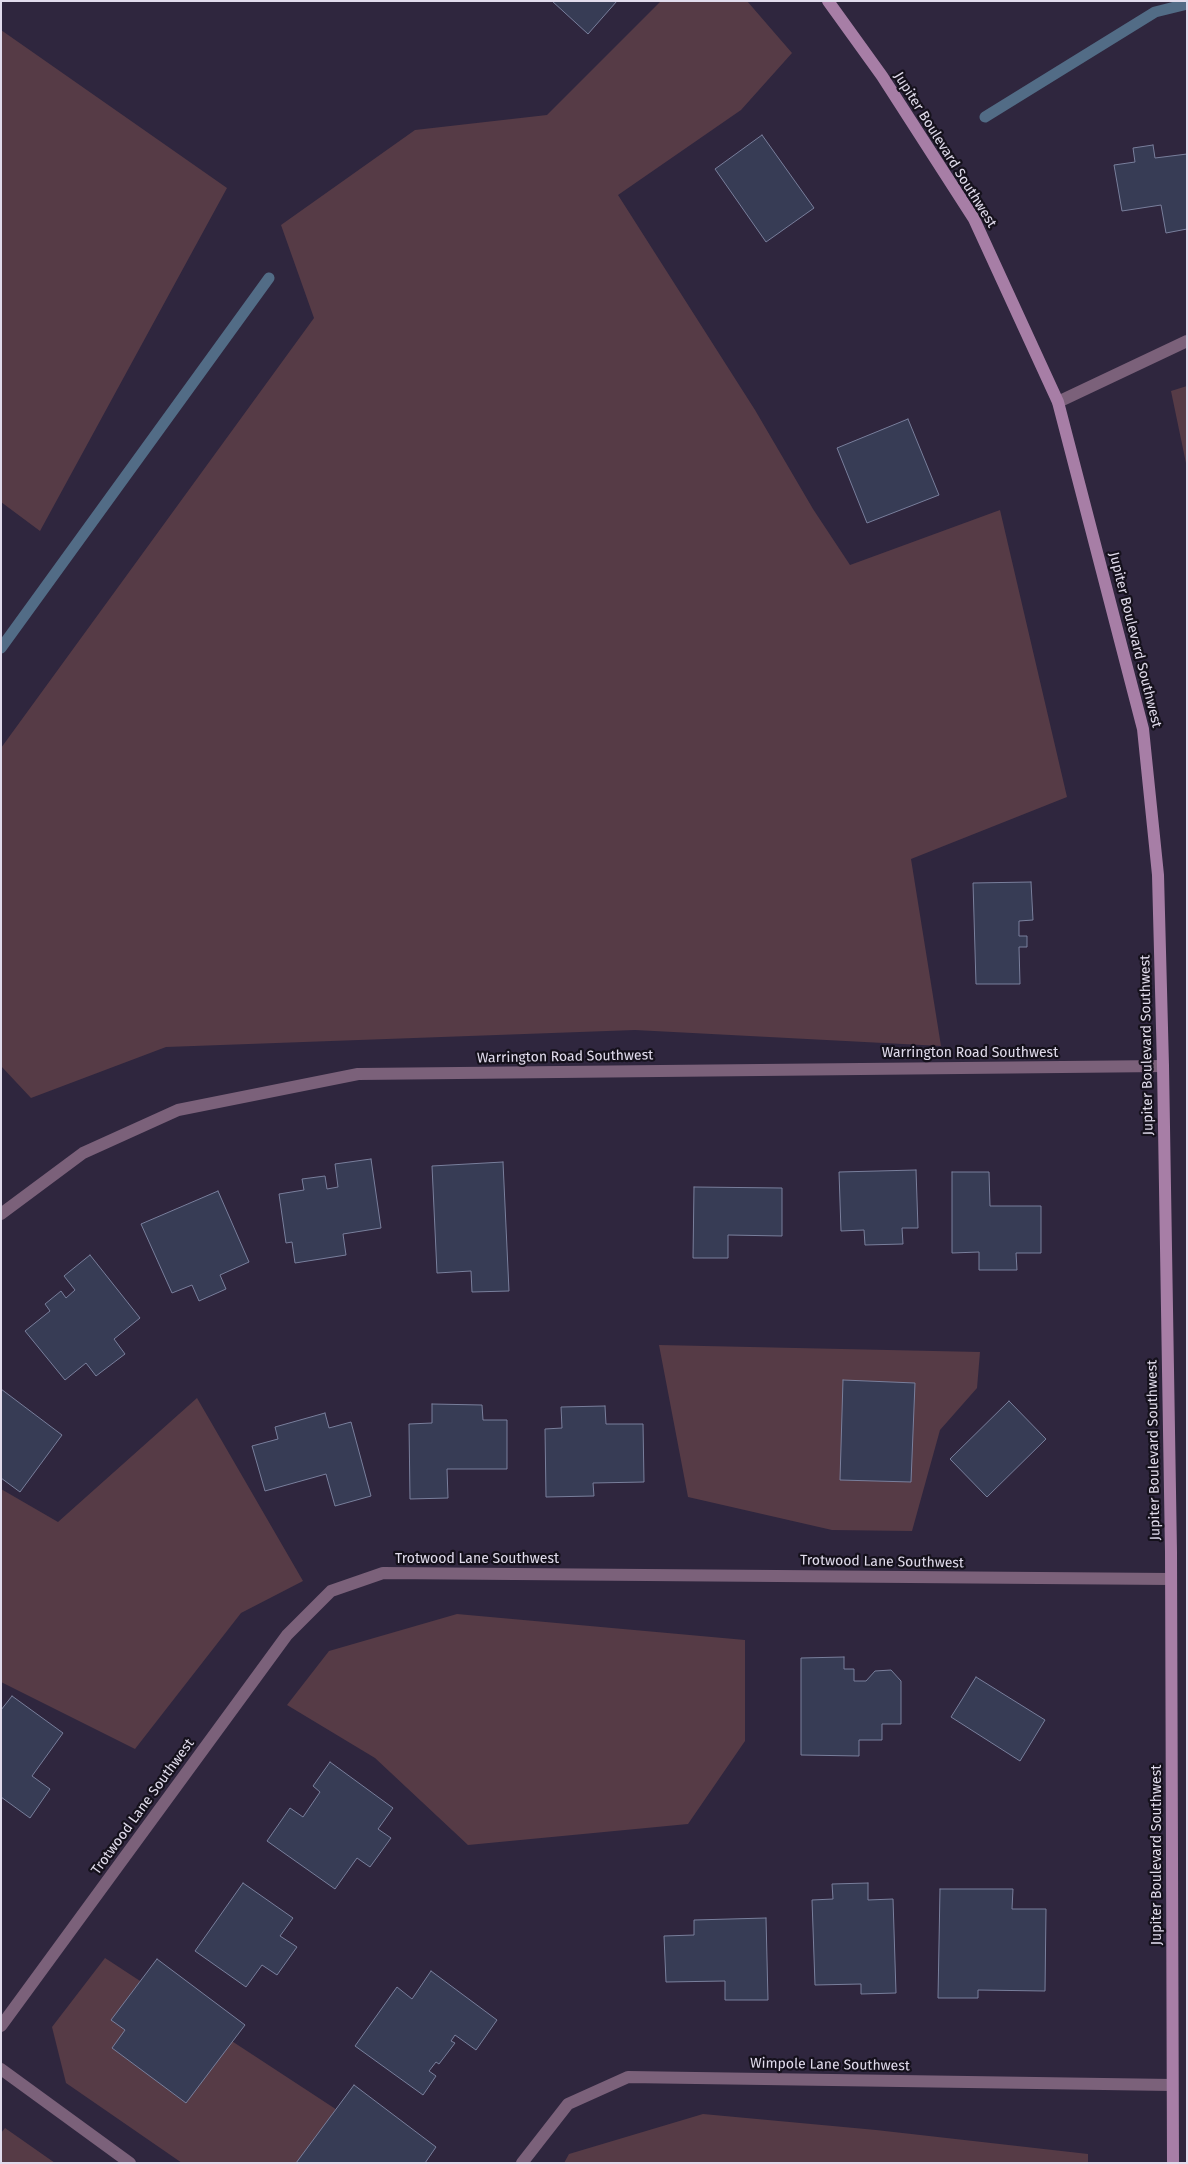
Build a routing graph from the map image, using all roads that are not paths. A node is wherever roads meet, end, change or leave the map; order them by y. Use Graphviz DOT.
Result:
graph roads {
  1 [pos="828,1"];
  2 [pos="1187,341"];
  3 [pos="1058,402"];
  4 [pos="1163,1066"];
  5 [pos="1,1214"];
  6 [pos="1171,1579"];
  7 [pos="1,2026"];
  8 [pos="1,2069"];
  9 [pos="1172,2084"];
  10 [pos="130,2163"];
  11 [pos="522,2163"];
  12 [pos="1173,2163"];
  1 -- 3 [label="street, Jupiter Boulevard Southwest"];
  2 -- 3 [label="street"];
  3 -- 4 [label="street, Jupiter Boulevard Southwest"];
  4 -- 5 [label="street, Warrington Road Southwest"];
  4 -- 6 [label="street, Jupiter Boulevard Southwest"];
  6 -- 7 [label="street, Trotwood Lane Southwest"];
  6 -- 9 [label="street, Jupiter Boulevard Southwest"];
  8 -- 10 [label="street"];
  9 -- 11 [label="street, Wimpole Lane Southwest"];
  9 -- 12 [label="street, Jupiter Boulevard Southwest"];
}
